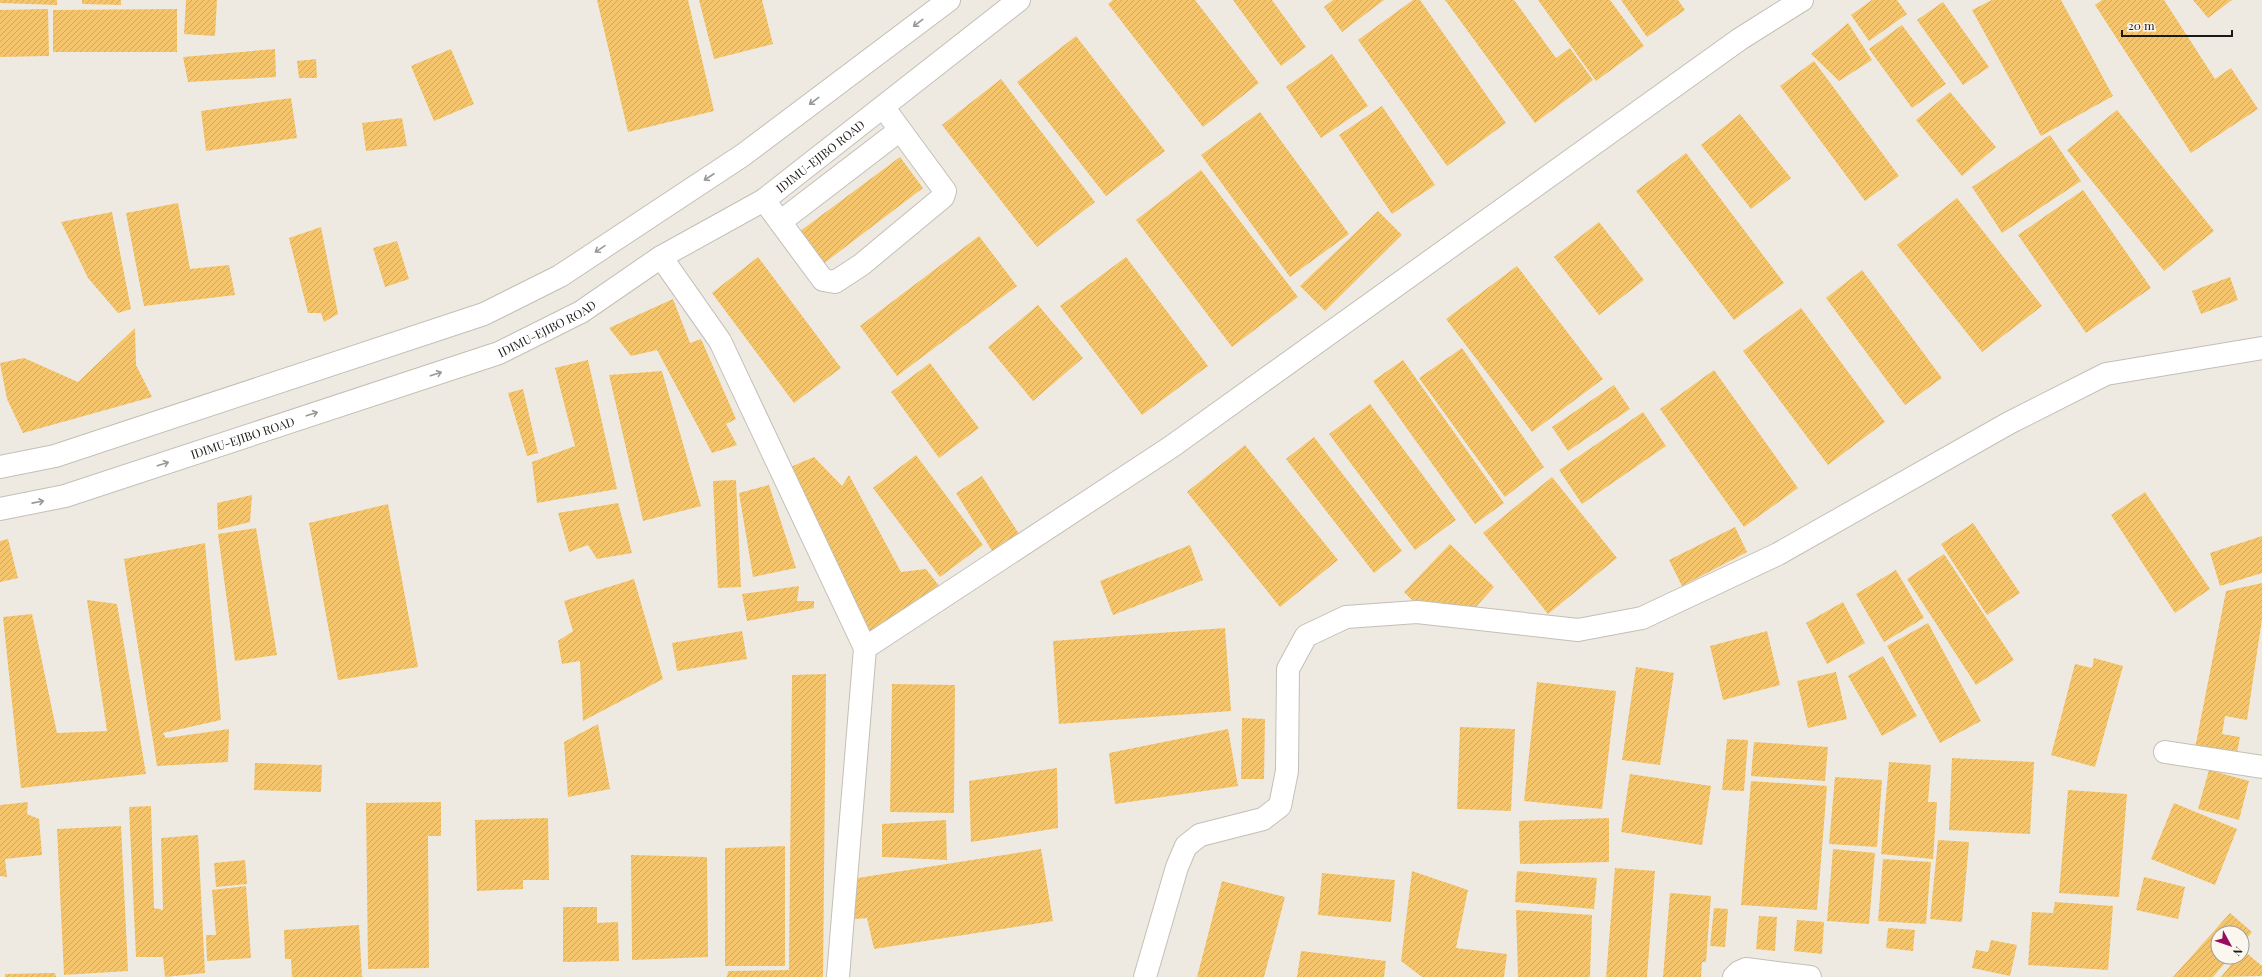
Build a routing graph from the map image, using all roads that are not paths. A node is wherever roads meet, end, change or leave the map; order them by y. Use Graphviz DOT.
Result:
graph roads {
  1 [pos="949,0"];
  2 [pos="1019,0"];
  3 [pos="1802,0"];
  4 [pos="884,108"];
  5 [pos="900,130"];
  6 [pos="764,200"];
  7 [pos="780,222"];
  8 [pos="661,257"];
  9 [pos="2262,348"];
  10 [pos="0,467"];
  11 [pos="0,509"];
  12 [pos="865,648"];
  13 [pos="2165,752"];
  14 [pos="2262,767"];
  15 [pos="838,977"];
  16 [pos="1145,977"];
  17 [pos="1734,977"];
  18 [pos="1810,977"];
  1 -- 10 [label="street, one-way"];
  2 -- 4 [label="street, IDIMU-EJIBO ROAD"];
  3 -- 12 [label="street"];
  4 -- 5 [label="street"];
  4 -- 6 [label="street, IDIMU-EJIBO ROAD"];
  5 -- 7 [label="street"];
  5 -- 7 [label="street"];
  6 -- 7 [label="street"];
  6 -- 8 [label="street, IDIMU-EJIBO ROAD"];
  11 -- 8 [label="street, IDIMU-EJIBO ROAD, one-way"];
  8 -- 12 [label="street"];
  9 -- 16 [label="street"];
  12 -- 15 [label="street"];
  13 -- 14 [label="street"];
  17 -- 18 [label="street"];
}
